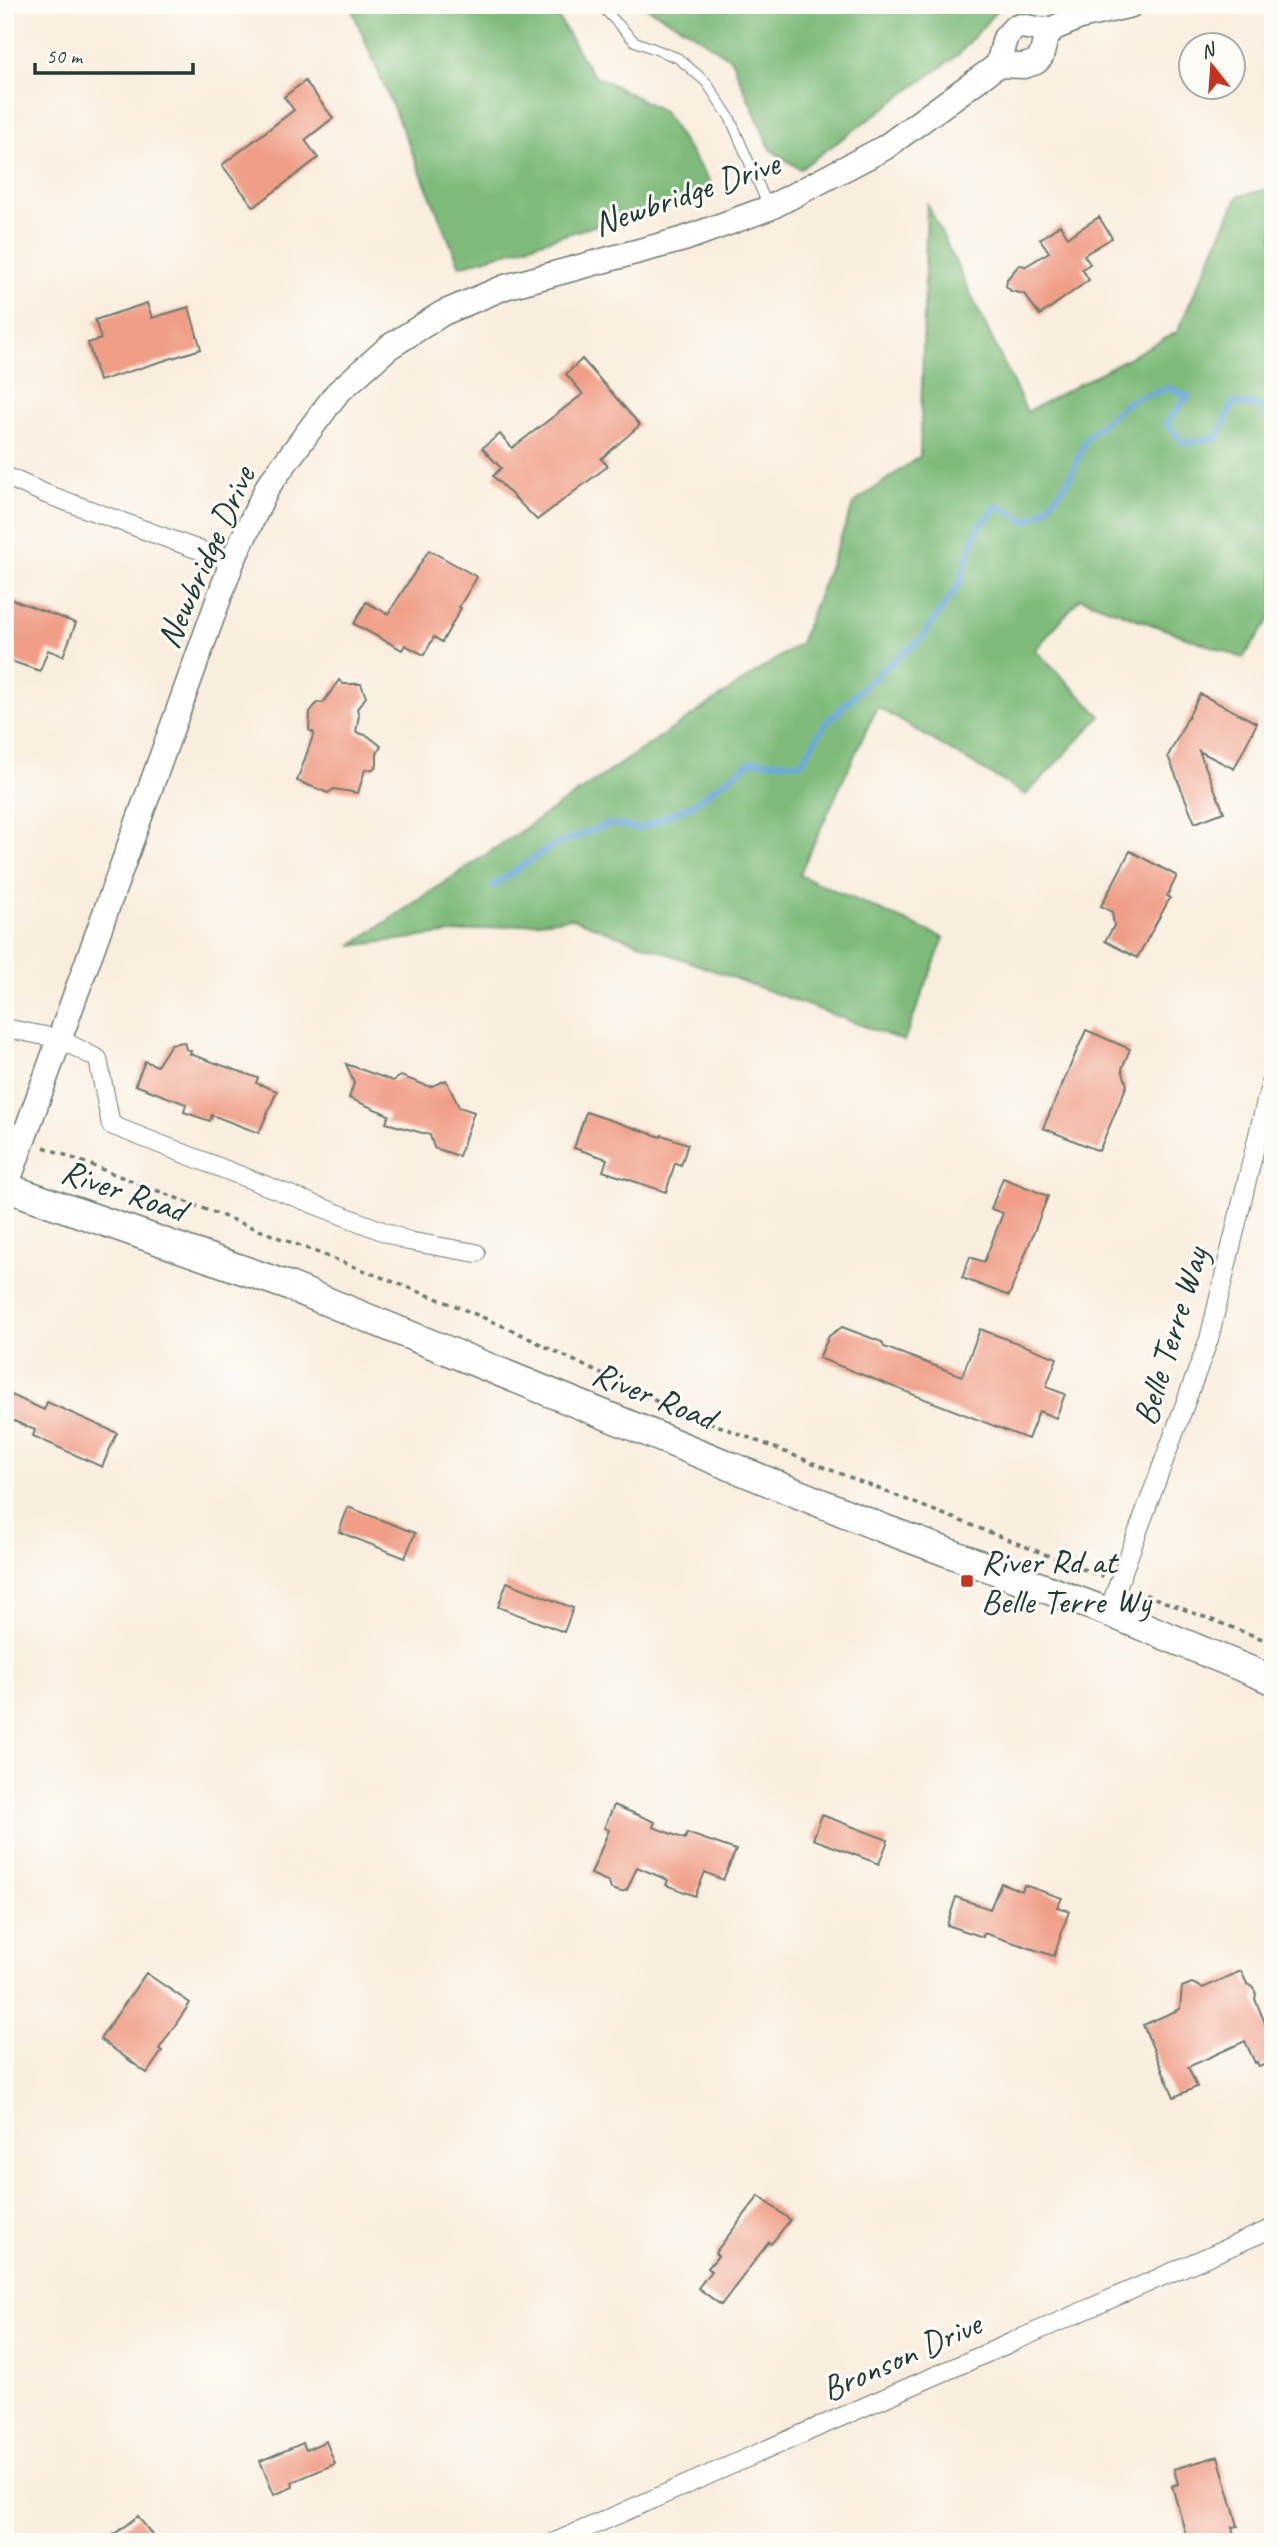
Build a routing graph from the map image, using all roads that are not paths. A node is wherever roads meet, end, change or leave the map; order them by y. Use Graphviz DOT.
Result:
graph roads {
  1 [pos="604,5"];
  2 [pos="1131,5"];
  3 [pos="1052,29"];
  4 [pos="998,65"];
  5 [pos="769,208"];
  6 [pos="5,476"];
  7 [pos="232,562"];
  8 [pos="5,1028"];
  9 [pos="60,1039"];
  10 [pos="1273,1072"];
  11 [pos="6,1187"];
  12 [pos="477,1253"];
  13 [pos="1108,1612"];
  14 [pos="1273,1680"];
  15 [pos="1273,2228"];
  16 [pos="555,2542"];
  1 -- 5 [label="lane"];
  2 -- 3 [label="street"];
  3 -- 4 [label="street"];
  3 -- 4 [label="street"];
  4 -- 5 [label="street, Newbridge Drive"];
  5 -- 7 [label="street, Newbridge Drive"];
  6 -- 7 [label="street"];
  7 -- 9 [label="street, Newbridge Drive"];
  8 -- 9 [label="street, River Road"];
  9 -- 11 [label="street, Newbridge Drive"];
  9 -- 12 [label="street, River Road"];
  10 -- 13 [label="street, Belle Terre Way"];
  11 -- 13 [label="main road, River Road"];
  13 -- 14 [label="main road, River Road"];
  15 -- 16 [label="street, Bronson Drive"];
}
